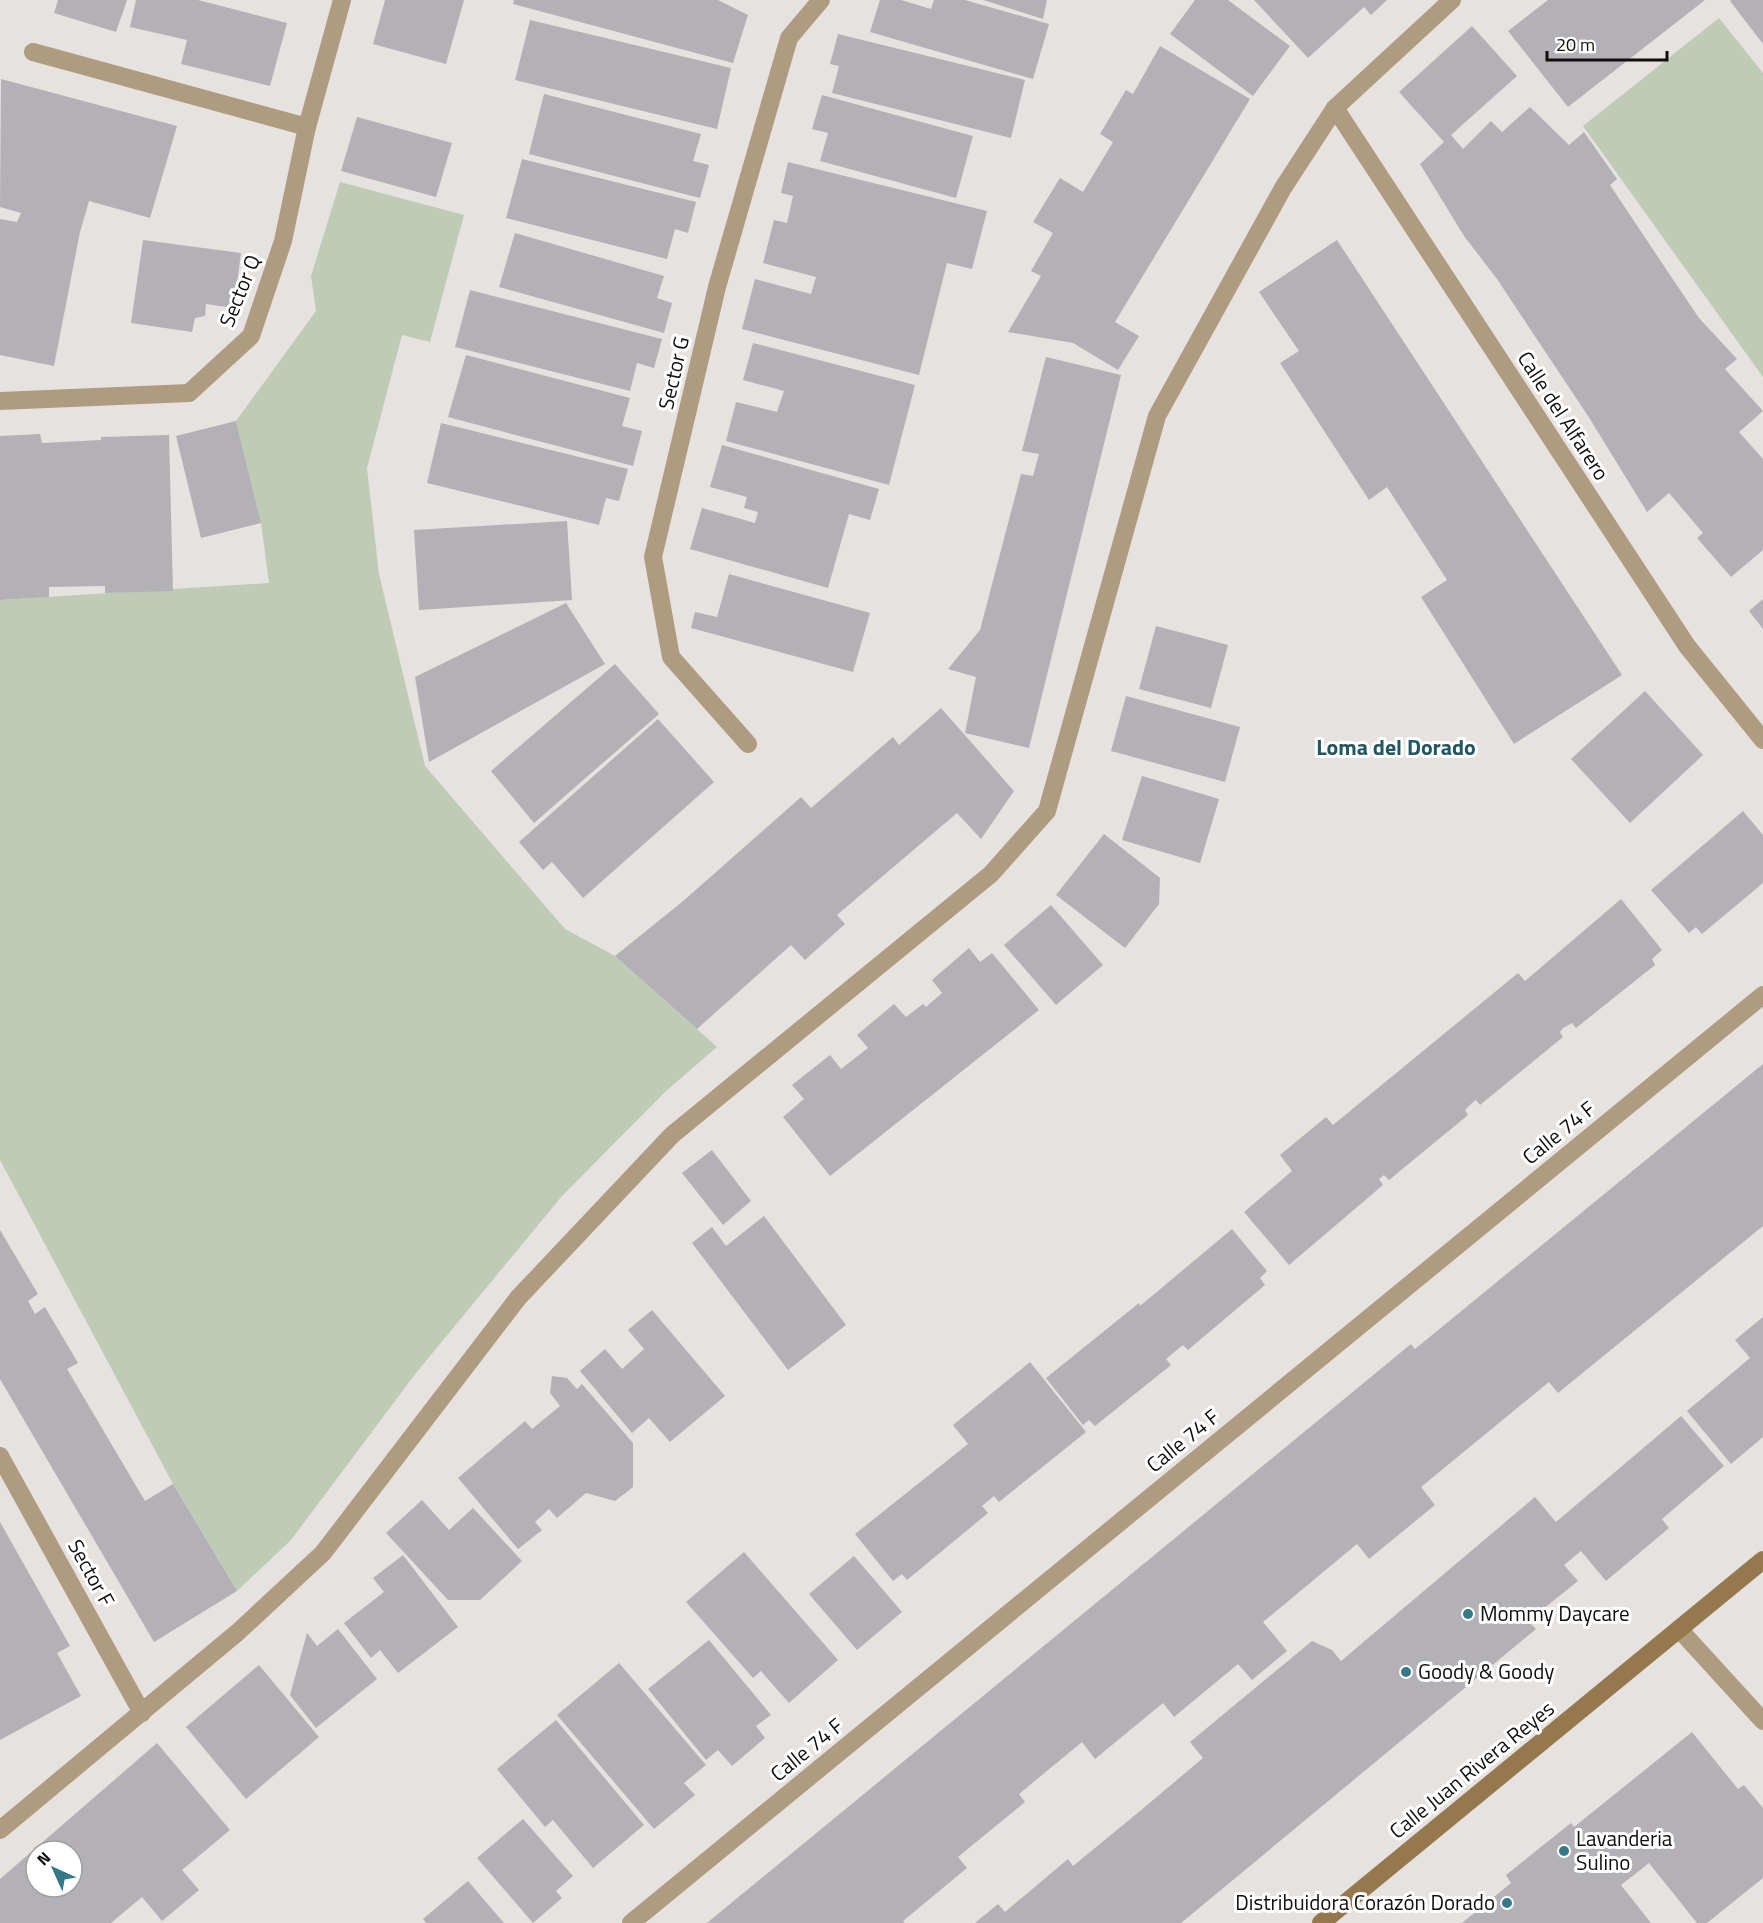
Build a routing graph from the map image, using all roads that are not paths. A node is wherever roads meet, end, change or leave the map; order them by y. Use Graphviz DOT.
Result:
graph roads {
  1 [pos="342,0"];
  2 [pos="821,0"];
  3 [pos="1452,0"];
  4 [pos="33,52"];
  5 [pos="1335,108"];
  6 [pos="307,127"];
  7 [pos="0,400"];
  8 [pos="1763,740"];
  9 [pos="748,744"];
  10 [pos="1763,994"];
  11 [pos="0,1456"];
  12 [pos="1763,1560"];
  13 [pos="1679,1629"];
  14 [pos="142,1713"];
  15 [pos="1763,1720"];
  16 [pos="0,1830"];
  17 [pos="631,1923"];
  18 [pos="1321,1923"];
  1 -- 6 [label="street, Sector Q"];
  2 -- 9 [label="street, Sector G"];
  3 -- 5 [label="street"];
  4 -- 6 [label="street"];
  5 -- 8 [label="street, Calle del Alfarero"];
  5 -- 14 [label="street"];
  6 -- 7 [label="street, Sector Q"];
  10 -- 17 [label="street, Calle 74 F"];
  11 -- 14 [label="street, Sector F"];
  12 -- 13 [label="street, Calle Juan Rivera Reyes"];
  13 -- 15 [label="street"];
  13 -- 18 [label="street, Calle Juan Rivera Reyes"];
  14 -- 16 [label="street"];
}
